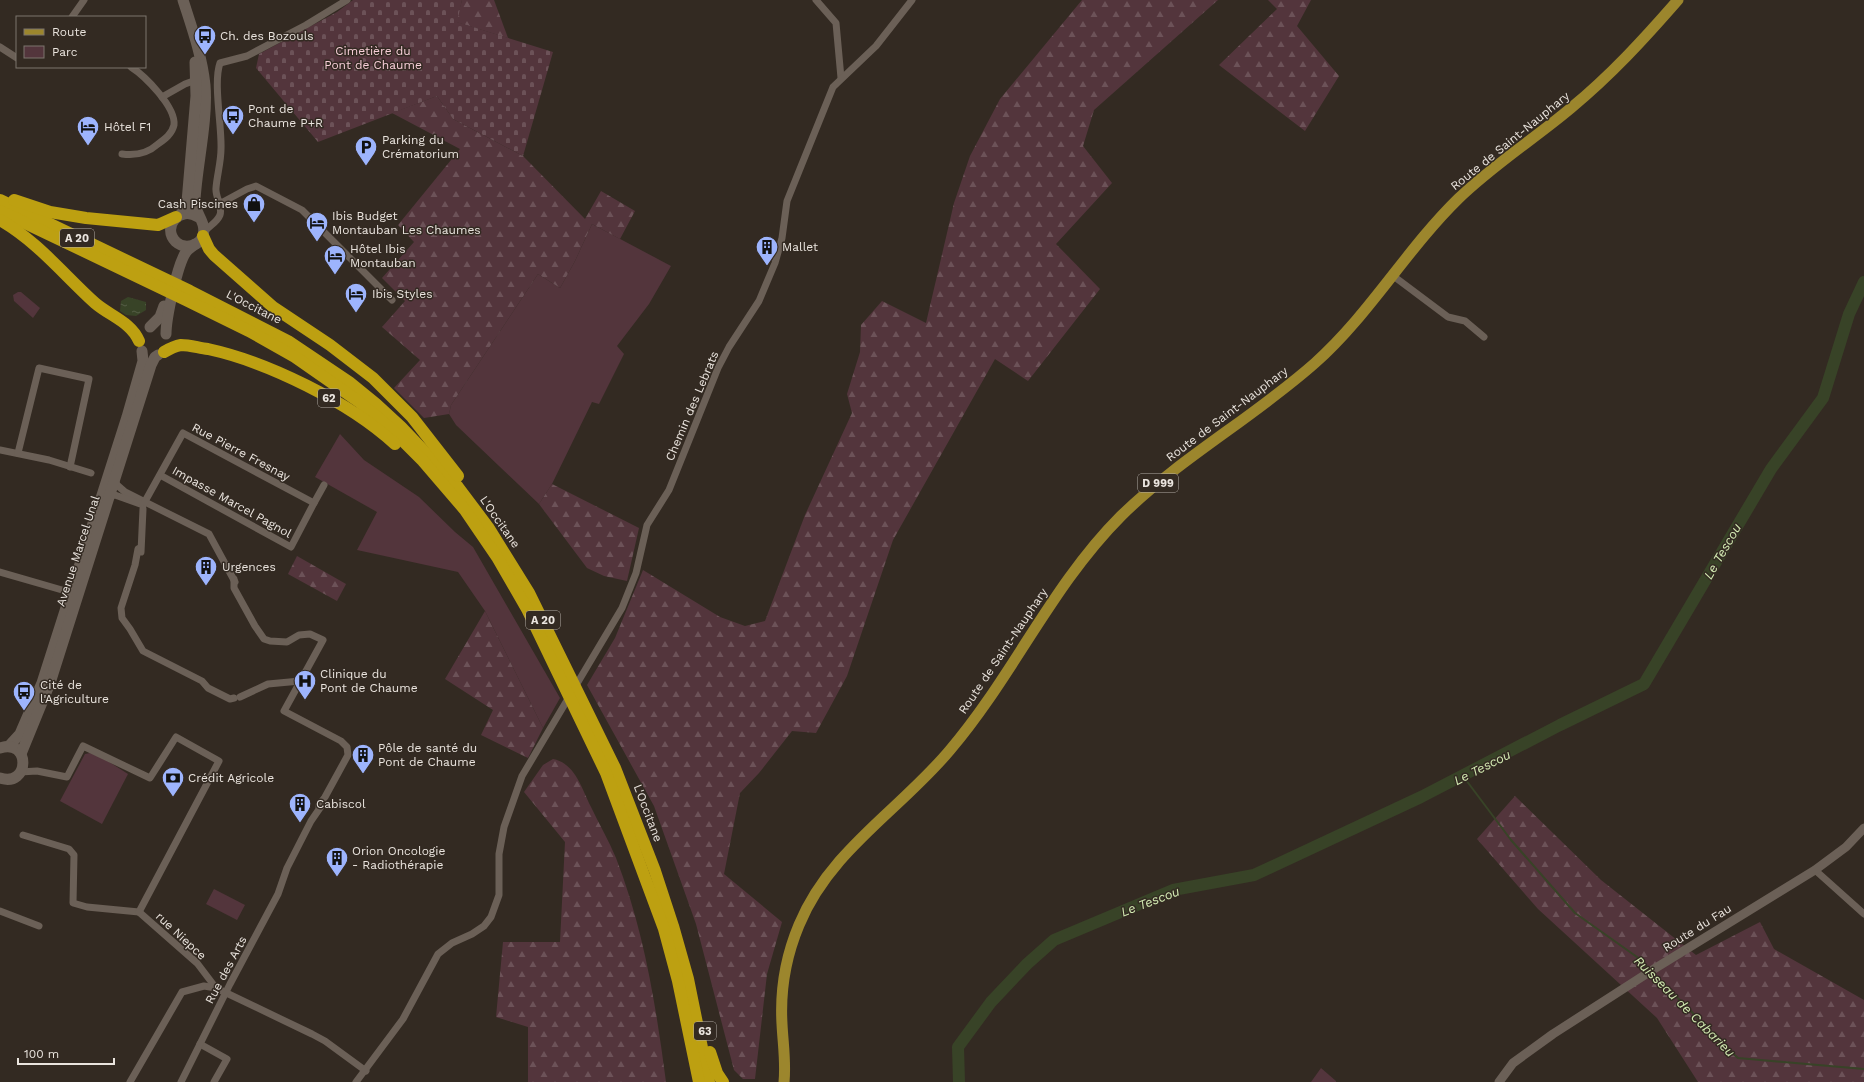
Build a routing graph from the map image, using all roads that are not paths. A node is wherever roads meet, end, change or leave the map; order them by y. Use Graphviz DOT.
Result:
graph roads {
  1 [pos="84,0"];
  2 [pos="183,0"];
  3 [pos="347,0"];
  4 [pos="816,0"];
  5 [pos="912,0"];
  6 [pos="1677,0"];
  7 [pos="73,16"];
  8 [pos="193,34"];
  9 [pos="0,47"];
  10 [pos="16,57"];
  11 [pos="132,68"];
  12 [pos="841,78"];
  13 [pos="196,80"];
  14 [pos="179,88"];
  15 [pos="196,96"];
  16 [pos="162,97"];
  17 [pos="202,129"];
  18 [pos="122,154"];
  19 [pos="0,194"];
  20 [pos="0,200"];
  21 [pos="218,202"];
  22 [pos="0,211"];
  23 [pos="178,216"];
  24 [pos="219,216"];
  25 [pos="199,218"];
  26 [pos="0,220"];
  27 [pos="201,238"];
  28 [pos="175,241"];
  29 [pos="1392,275"];
  30 [pos="153,279"];
  31 [pos="188,295"];
  32 [pos="392,300"];
  33 [pos="150,327"];
  34 [pos="166,334"];
  35 [pos="1484,337"];
  36 [pos="141,346"];
  37 [pos="161,353"];
  38 [pos="127,417"];
  39 [pos="0,450"];
  40 [pos="18,453"];
  41 [pos="70,467"];
  42 [pos="92,473"];
  43 [pos="160,475"];
  44 [pos="115,479"];
  45 [pos="324,484"];
  46 [pos="112,494"];
  47 [pos="314,503"];
  48 [pos="146,506"];
  49 [pos="465,510"];
  50 [pos="488,527"];
  51 [pos="0,572"];
  52 [pos="70,592"];
  53 [pos="58,657"];
  54 [pos="300,681"];
  55 [pos="5,747"];
  56 [pos="22,758"];
  57 [pos="37,771"];
  58 [pos="20,772"];
  59 [pos="2,781"];
  60 [pos="1864,828"];
  61 [pos="23,835"];
  62 [pos="1815,870"];
  63 [pos="0,911"];
  64 [pos="139,912"];
  65 [pos="1864,914"];
  66 [pos="39,926"];
  67 [pos="683,980"];
  68 [pos="216,988"];
  69 [pos="226,992"];
  70 [pos="200,1044"];
  71 [pos="785,1062"];
  72 [pos="366,1070"];
  73 [pos="130,1082"];
  74 [pos="181,1082"];
  75 [pos="214,1082"];
  76 [pos="356,1082"];
  77 [pos="691,1082"];
  78 [pos="699,1082"];
  79 [pos="709,1082"];
  80 [pos="723,1082"];
  81 [pos="784,1082"];
  82 [pos="791,1082"];
  83 [pos="1499,1082"];
  1 -- 7 [label="street"];
  2 -- 8 [label="main road"];
  3 -- 21 [label="street"];
  4 -- 12 [label="street"];
  5 -- 12 [label="street, Chemin des Lebrats"];
  6 -- 29 [label="main road, Route de Saint-Nauphary / D 999"];
  8 -- 13 [label="main road"];
  8 -- 17 [label="main road"];
  9 -- 10 [label="street"];
  11 -- 16 [label="street"];
  12 -- 72 [label="street, Chemin des Lebrats"];
  13 -- 14 [label="street"];
  13 -- 15 [label="main road"];
  13 -- 17 [label="main road"];
  14 -- 15 [label="street"];
  14 -- 16 [label="street"];
  15 -- 23 [label="main road"];
  16 -- 18 [label="street"];
  17 -- 25 [label="main road"];
  19 -- 23 [label="highway"];
  20 -- 30 [label="highway, L'Occitane / A 20"];
  21 -- 24 [label="street"];
  21 -- 32 [label="street"];
  22 -- 30 [label="highway, L'Occitane / A 20"];
  23 -- 25 [label="main road"];
  23 -- 28 [label="main road"];
  24 -- 25 [label="street"];
  24 -- 27 [label="street"];
  25 -- 27 [label="main road"];
  26 -- 36 [label="highway"];
  27 -- 28 [label="main road"];
  27 -- 34 [label="main road"];
  27 -- 50 [label="highway"];
  28 -- 33 [label="main road"];
  29 -- 35 [label="street"];
  29 -- 71 [label="main road, Route de Saint-Nauphary / D 999"];
  30 -- 31 [label="highway, L'Occitane / A 20"];
  31 -- 49 [label="highway, L'Occitane / A 20"];
  31 -- 50 [label="highway, L'Occitane / A 20"];
  33 -- 34 [label="main road"];
  33 -- 36 [label="main road"];
  34 -- 37 [label="main road"];
  36 -- 37 [label="main road"];
  36 -- 38 [label="main road, Avenue Marcel Unal"];
  37 -- 44 [label="main road, Avenue Marcel Unal"];
  37 -- 49 [label="highway, 62"];
  38 -- 46 [label="street"];
  38 -- 52 [label="main road, Avenue Marcel Unal"];
  39 -- 40 [label="street"];
  40 -- 41 [label="street"];
  40 -- 41 [label="street"];
  41 -- 42 [label="street"];
  43 -- 47 [label="street, Rue Pierre Fresnay"];
  43 -- 47 [label="street, Impasse Marcel Pagnol"];
  43 -- 48 [label="street, Rue Pierre Fresnay"];
  44 -- 46 [label="main road, Avenue Marcel Unal"];
  44 -- 48 [label="street"];
  45 -- 47 [label="street"];
  46 -- 48 [label="street"];
  46 -- 53 [label="main road, Avenue Marcel Unal"];
  48 -- 54 [label="street"];
  48 -- 54 [label="street"];
  49 -- 67 [label="highway, L'Occitane / A 20"];
  50 -- 67 [label="highway, L'Occitane / A 20"];
  51 -- 52 [label="street"];
  52 -- 53 [label="street"];
  52 -- 55 [label="main road, Avenue Marcel Unal"];
  53 -- 56 [label="main road, Avenue Marcel Unal"];
  54 -- 69 [label="street, Rue des Arts"];
  55 -- 56 [label="main road"];
  56 -- 57 [label="street"];
  56 -- 58 [label="main road, Avenue Marcel Unal"];
  57 -- 58 [label="street"];
  57 -- 64 [label="street"];
  58 -- 59 [label="main road"];
  60 -- 62 [label="street, Route du Fau"];
  61 -- 64 [label="street"];
  62 -- 65 [label="street"];
  62 -- 83 [label="street, Route du Fau"];
  63 -- 66 [label="street"];
  64 -- 68 [label="street, rue Niepce"];
  67 -- 77 [label="highway, 63"];
  67 -- 78 [label="highway, L'Occitane / A 20"];
  67 -- 79 [label="highway, L'Occitane / A 20"];
  67 -- 80 [label="highway, 63"];
  68 -- 69 [label="street"];
  68 -- 73 [label="street"];
  69 -- 70 [label="street, Rue des Arts"];
  69 -- 72 [label="street"];
  70 -- 74 [label="street, Rue des Arts"];
  70 -- 75 [label="street"];
  71 -- 81 [label="main road, Route de Saint-Nauphary / D 999"];
  71 -- 82 [label="main road, Route de Saint-Nauphary / D 999"];
  72 -- 76 [label="street, Chemin des Lebrats"];
}
